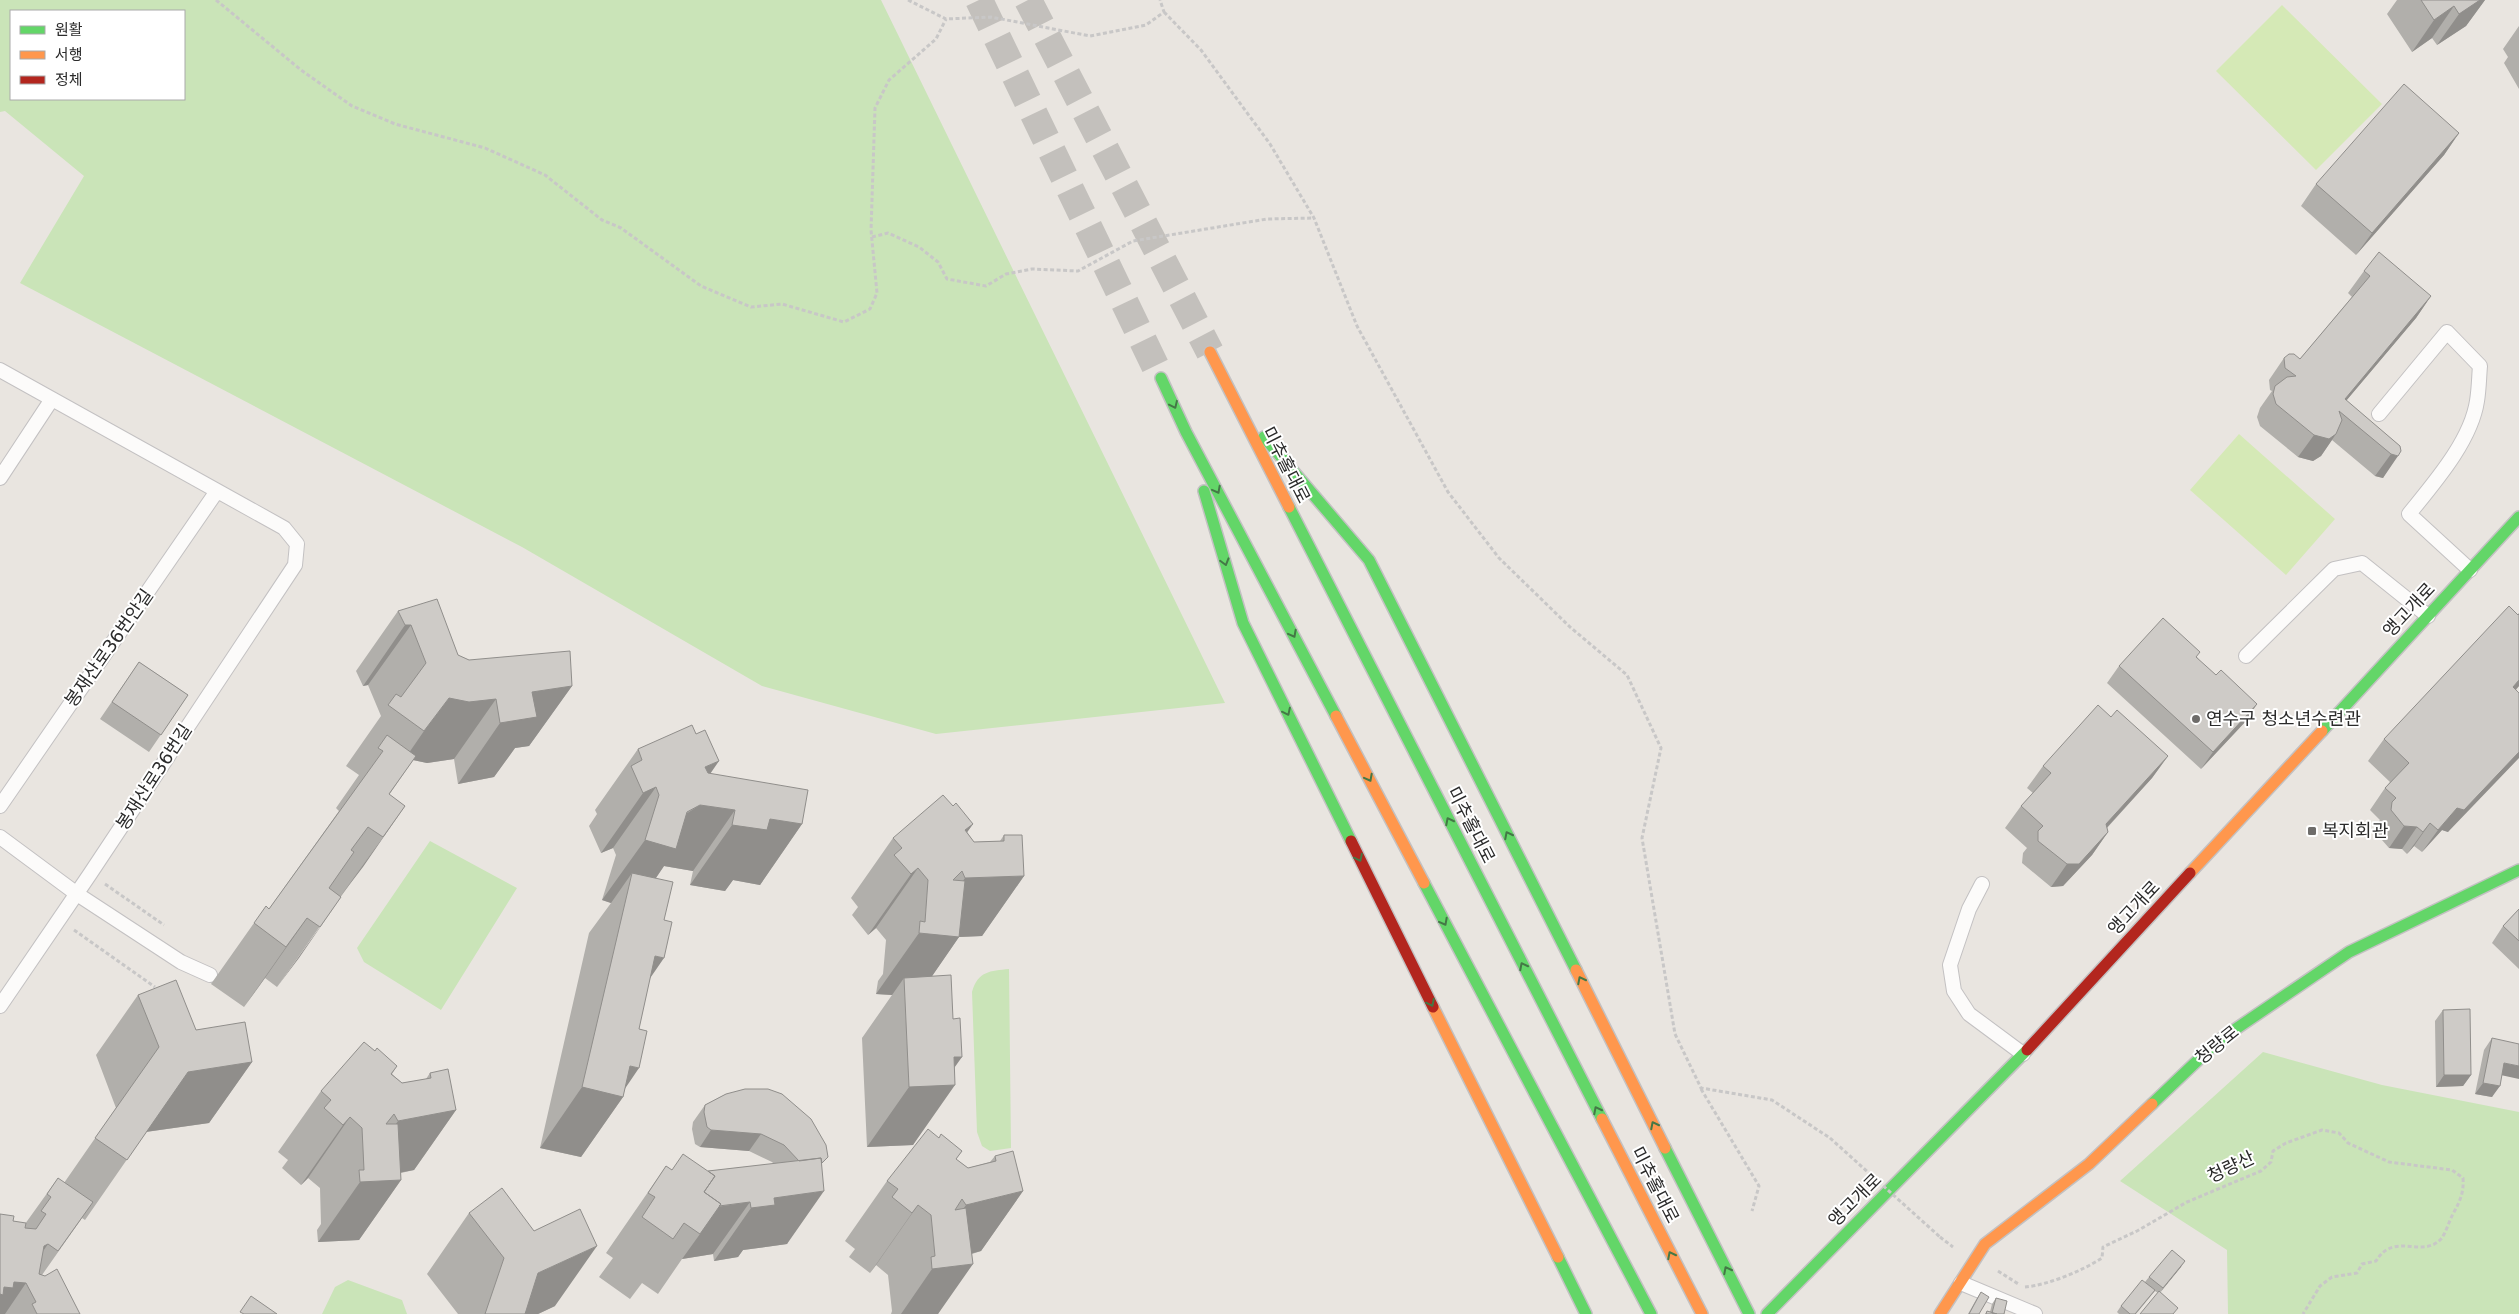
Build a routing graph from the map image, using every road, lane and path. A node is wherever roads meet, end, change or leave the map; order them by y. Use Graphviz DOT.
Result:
graph roads {
  1 [pos="216,0"];
  2 [pos="908,0"];
  3 [pos="1160,0"];
  4 [pos="1164,12"];
  5 [pos="946,19"];
  6 [pos="1314,218"];
  7 [pos="872,237"];
  8 [pos="1210,352"];
  9 [pos="0,370"];
  10 [pos="1161,378"];
  11 [pos="52,399"];
  12 [pos="1234,401"];
  13 [pos="2379,414"];
  14 [pos="1186,432"];
  15 [pos="0,478"];
  16 [pos="217,491"];
  17 [pos="2519,517"];
  18 [pos="2470,570"];
  19 [pos="2428,616"];
  20 [pos="2246,656"];
  21 [pos="0,806"];
  22 [pos="0,837"];
  23 [pos="2519,870"];
  24 [pos="90,874"];
  25 [pos="1982,884"];
  26 [pos="77,894"];
  27 [pos="59,920"];
  28 [pos="168,928"];
  29 [pos="210,975"];
  30 [pos="155,987"];
  31 [pos="0,1006"];
  32 [pos="2023,1054"];
  33 [pos="1701,1088"];
  34 [pos="1752,1211"];
  35 [pos="1973,1262"];
  36 [pos="1961,1283"];
  37 [pos="2019,1310"];
  38 [pos="1586,1314"];
  39 [pos="1651,1314"];
  40 [pos="1702,1314"];
  41 [pos="1749,1314"];
  42 [pos="1767,1314"];
  43 [pos="1940,1314"];
  44 [pos="2035,1314"];
  45 [pos="2303,1314"];
  1 -- 7 [label="path"];
  2 -- 5 [label="path"];
  3 -- 4 [label="path"];
  4 -- 5 [label="path"];
  4 -- 6 [label="path"];
  5 -- 7 [label="path"];
  6 -- 7 [label="path"];
  6 -- 33 [label="path"];
  8 -- 12 [label="main road, 미추홀대로"];
  9 -- 11 [label="lane"];
  10 -- 14 [label="main road, one-way"];
  11 -- 15 [label="lane"];
  11 -- 16 [label="lane"];
  40 -- 12 [label="main road, 미추홀대로, one-way"];
  41 -- 12 [label="main road, one-way"];
  13 -- 18 [label="lane"];
  14 -- 38 [label="main road, one-way"];
  14 -- 39 [label="main road, one-way"];
  16 -- 21 [label="lane, 봉재산로36번안길"];
  16 -- 24 [label="lane, 봉재산로36번길"];
  17 -- 18 [label="main road, 앵고개로"];
  18 -- 19 [label="main road, 앵고개로"];
  19 -- 20 [label="lane"];
  19 -- 32 [label="main road, 앵고개로"];
  22 -- 26 [label="lane"];
  23 -- 35 [label="main road, 청량로"];
  24 -- 26 [label="lane, 봉재산로36번길"];
  24 -- 28 [label="path"];
  25 -- 32 [label="lane"];
  26 -- 27 [label="lane, 봉재산로36번길"];
  26 -- 29 [label="lane"];
  27 -- 30 [label="path"];
  27 -- 31 [label="lane, 봉재산로36번길"];
  32 -- 42 [label="main road, 앵고개로"];
  33 -- 34 [label="path"];
  33 -- 35 [label="path, 청량산, bridge"];
  35 -- 36 [label="main road, 청량로"];
  35 -- 45 [label="path, 청량산"];
  36 -- 37 [label="lane"];
  36 -- 43 [label="main road, 청량로"];
  37 -- 44 [label="lane"];
}
